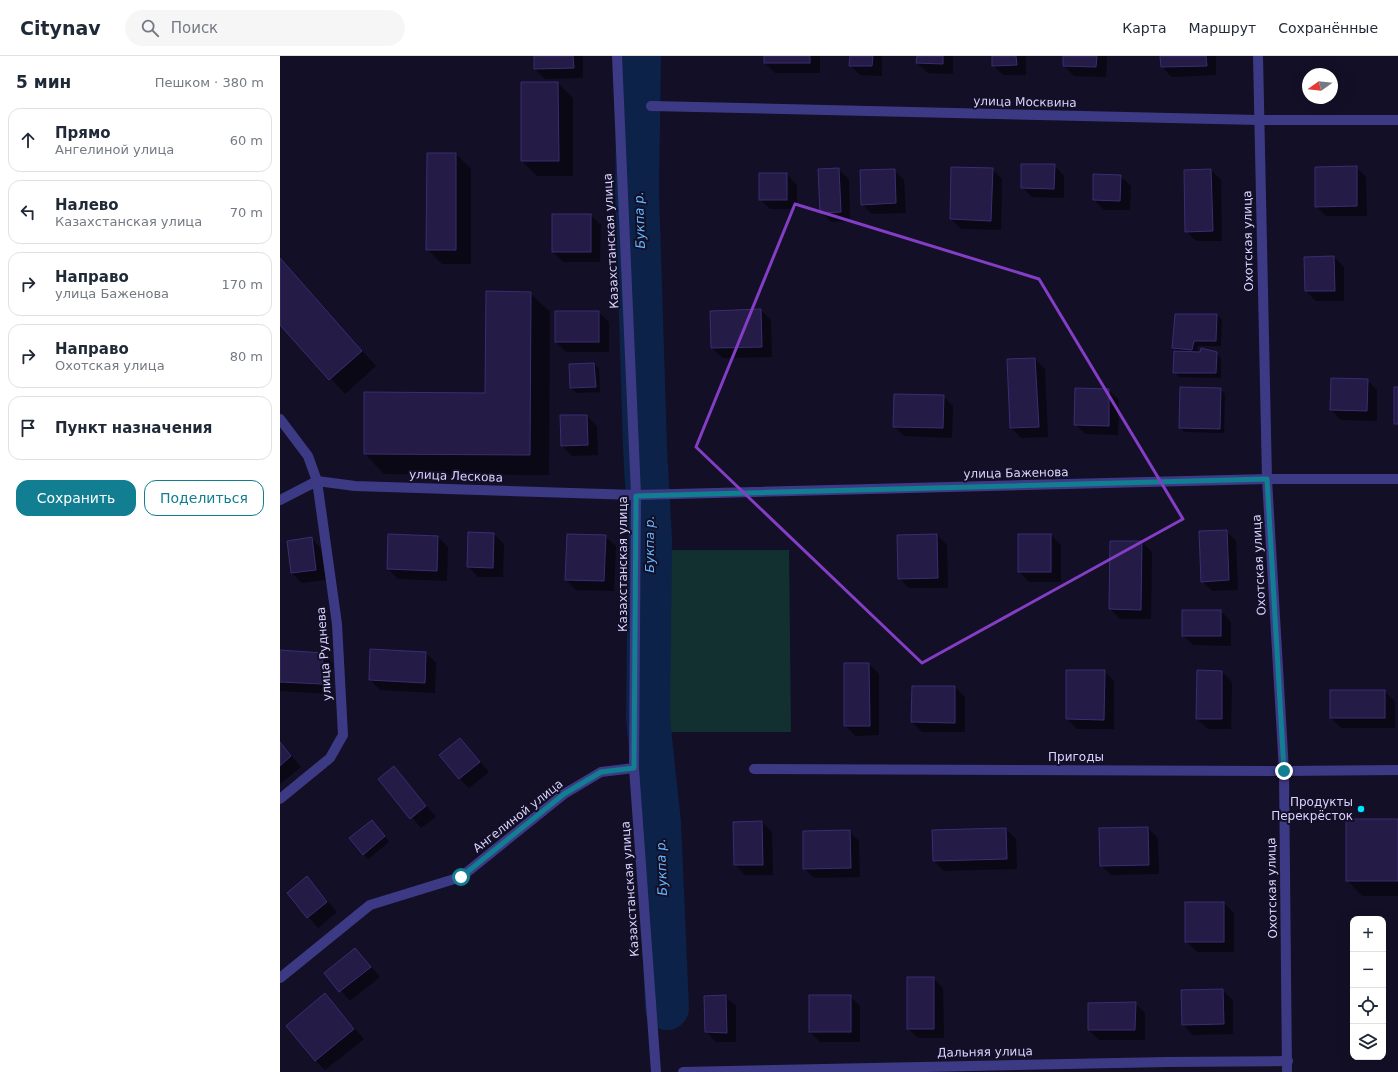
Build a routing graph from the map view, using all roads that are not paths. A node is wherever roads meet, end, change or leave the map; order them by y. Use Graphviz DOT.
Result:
graph roads {
  1 [pos="617,56"];
  2 [pos="1258,56"];
  3 [pos="651,106"];
  4 [pos="1259,120"];
  5 [pos="1398,120"];
  6 [pos="280,419"];
  7 [pos="1267,479"];
  8 [pos="1398,479"];
  9 [pos="317,481"];
  10 [pos="636,496"];
  11 [pos="280,500"];
  12 [pos="634,768"];
  13 [pos="754,769"];
  14 [pos="1398,770"];
  15 [pos="1284,771"];
  16 [pos="280,799"];
  17 [pos="280,978"];
  18 [pos="1288,1061"];
  19 [pos="656,1072"];
  20 [pos="683,1072"];
  21 [pos="1287,1072"];
  1 -- 10 [label="street, Казахстанская улица"];
  2 -- 4 [label="street, Охотская улица"];
  3 -- 4 [label="street, улица Москвина"];
  4 -- 5 [label="street, улица Москвина"];
  4 -- 7 [label="street, Охотская улица"];
  6 -- 9 [label="street, улица Руднева"];
  7 -- 8 [label="street, улица Баженова"];
  7 -- 10 [label="street, улица Баженова"];
  7 -- 15 [label="street, Охотская улица"];
  9 -- 10 [label="street, улица Лескова"];
  9 -- 11 [label="street"];
  9 -- 16 [label="street, улица Руднева"];
  10 -- 12 [label="street, Казахстанская улица"];
  12 -- 17 [label="street, Ангелиной улица"];
  12 -- 19 [label="street, Казахстанская улица"];
  13 -- 15 [label="street, Пригоды"];
  14 -- 15 [label="street, Пригоды"];
  15 -- 18 [label="street, Охотская улица"];
  18 -- 20 [label="street, Дальняя улица"];
  18 -- 21 [label="street, Охотская улица"];
}
